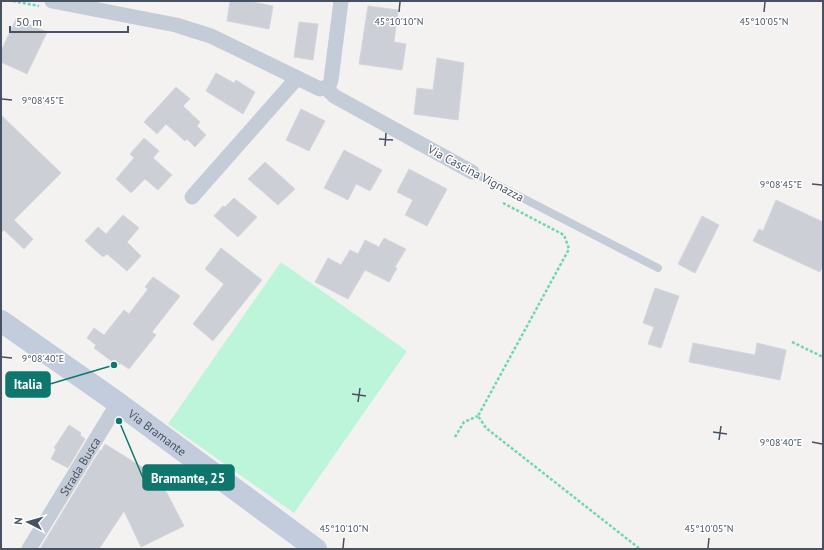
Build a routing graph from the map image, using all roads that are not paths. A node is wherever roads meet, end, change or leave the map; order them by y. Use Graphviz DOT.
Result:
graph roads {
  1 [pos="341,1"];
  2 [pos="46,3"];
  3 [pos="296,78"];
  4 [pos="326,88"];
  5 [pos="472,172"];
  6 [pos="192,197"];
  7 [pos="658,268"];
  8 [pos="1,321"];
  9 [pos="118,403"];
  10 [pos="31,548"];
  11 [pos="314,548"];
  1 -- 4 [label="street"];
  2 -- 3 [label="street, Via Cascina Vignazza"];
  3 -- 4 [label="street, Via Cascina Vignazza"];
  3 -- 6 [label="street"];
  4 -- 5 [label="street, Via Cascina Vignazza"];
  5 -- 7 [label="lane, Via Cascina Vignazza"];
  8 -- 9 [label="main road, Via Bramante"];
  9 -- 10 [label="street, Strada Busca"];
  9 -- 11 [label="main road, Via Bramante"];
}
